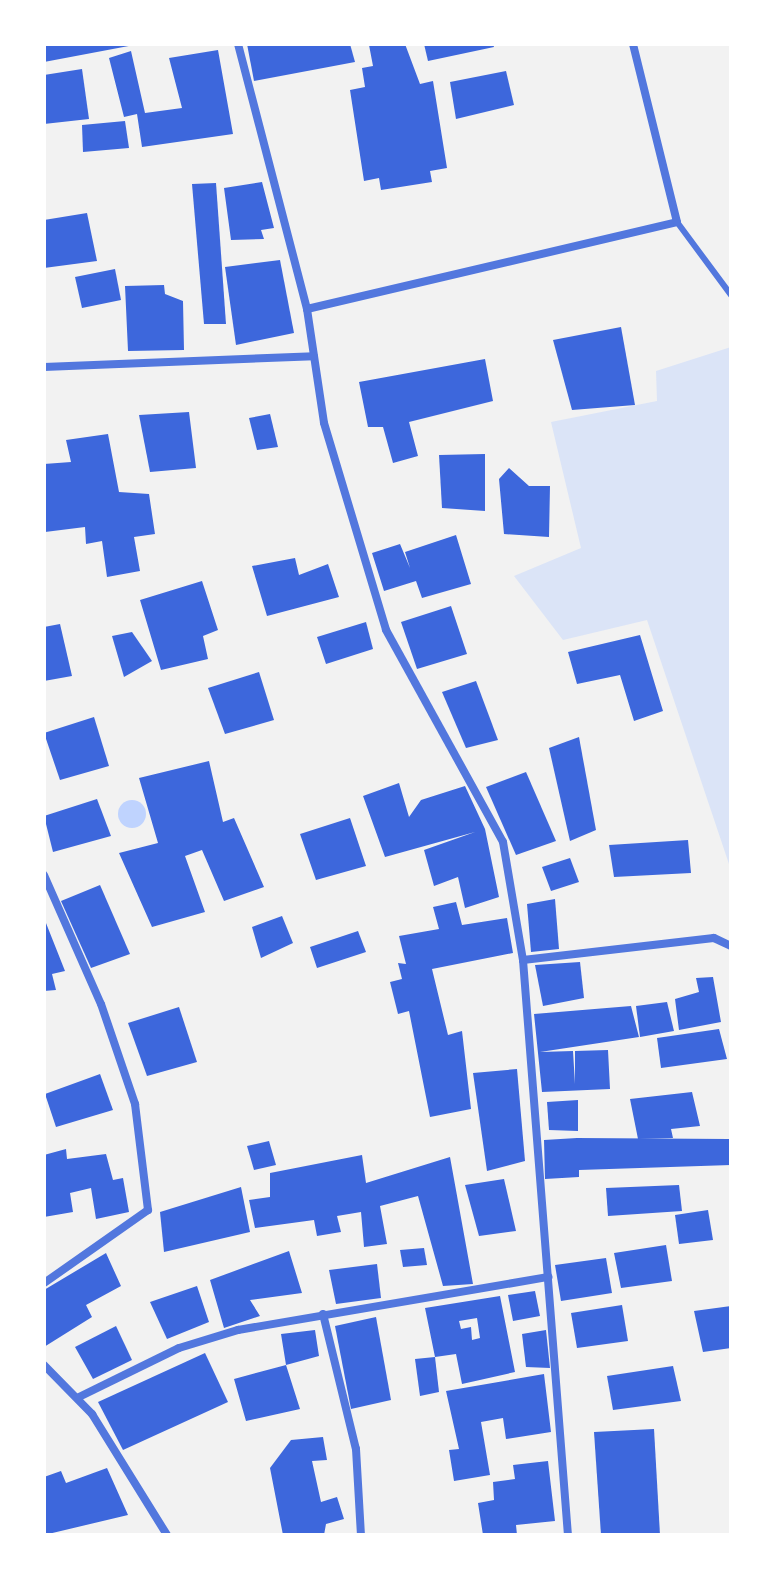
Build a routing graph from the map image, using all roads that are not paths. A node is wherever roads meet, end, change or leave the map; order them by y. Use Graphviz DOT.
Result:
graph roads {
  1 [pos="238,44"];
  2 [pos="633,44"];
  3 [pos="677,222"];
  4 [pos="731,295"];
  5 [pos="307,309"];
  6 [pos="314,356"];
  7 [pos="44,367"];
  8 [pos="44,875"];
  9 [pos="46,885"];
  10 [pos="731,946"];
  11 [pos="523,960"];
  12 [pos="549,1277"];
  13 [pos="44,1283"];
  14 [pos="323,1314"];
  15 [pos="44,1365"];
  16 [pos="79,1397"];
  17 [pos="167,1535"];
  18 [pos="361,1535"];
  19 [pos="568,1535"];
  1 -- 5 [label="street"];
  2 -- 3 [label="street"];
  3 -- 4 [label="lane"];
  3 -- 5 [label="street"];
  5 -- 6 [label="street"];
  6 -- 7 [label="street"];
  6 -- 11 [label="street"];
  8 -- 9 [label="street"];
  9 -- 13 [label="street"];
  10 -- 11 [label="street"];
  11 -- 12 [label="street"];
  12 -- 14 [label="street"];
  12 -- 19 [label="street"];
  14 -- 16 [label="street"];
  14 -- 18 [label="street"];
  15 -- 16 [label="street"];
  16 -- 17 [label="street"];
}
